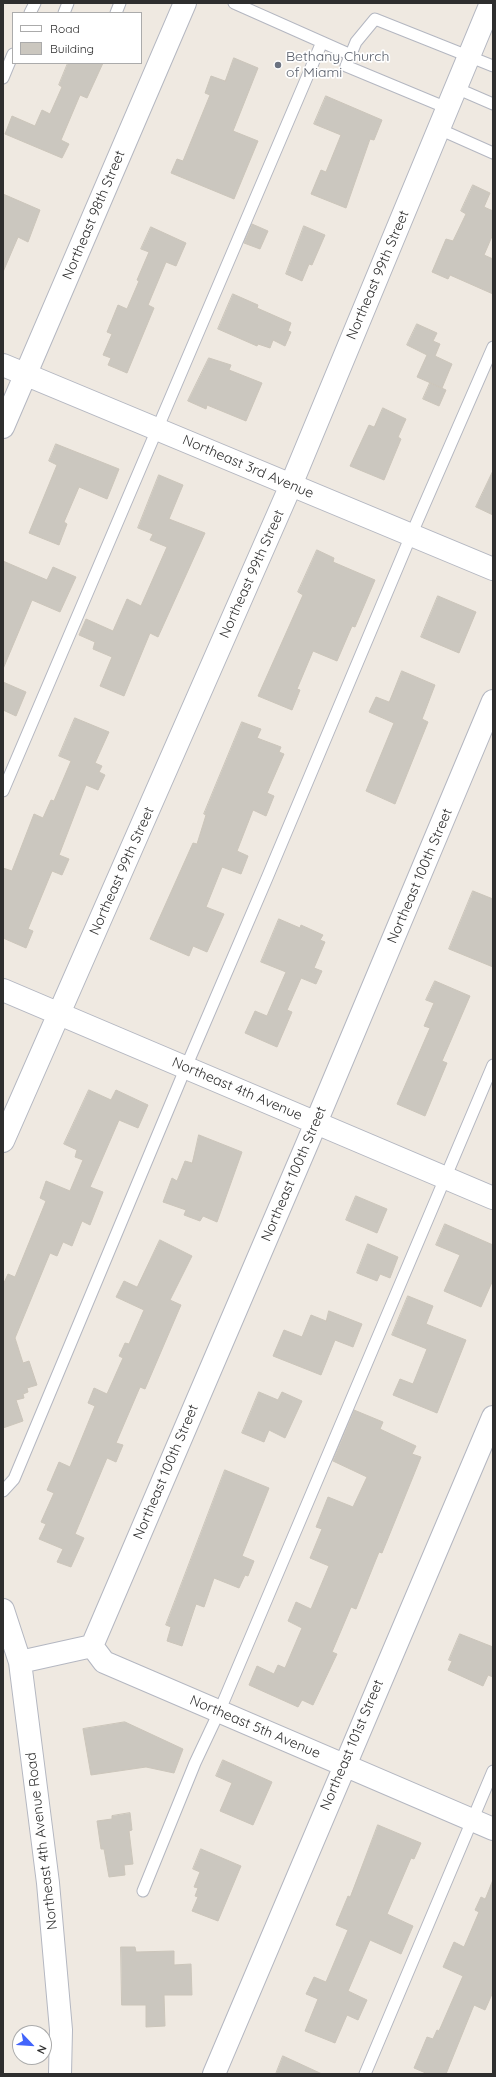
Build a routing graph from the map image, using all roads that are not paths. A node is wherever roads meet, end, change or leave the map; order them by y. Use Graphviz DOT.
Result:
graph roads {
  1 [pos="35,3"];
  2 [pos="185,3"];
  3 [pos="234,3"];
  4 [pos="491,3"];
  5 [pos="30,12"];
  6 [pos="322,42"];
  7 [pos="351,55"];
  8 [pos="12,56"];
  9 [pos="469,56"];
  10 [pos="493,66"];
  11 [pos="3,78"];
  12 [pos="452,98"];
  13 [pos="493,104"];
  14 [pos="439,129"];
  15 [pos="493,153"];
  16 [pos="493,347"];
  17 [pos="3,365"];
  18 [pos="25,374"];
  19 [pos="3,427"];
  20 [pos="157,429"];
  21 [pos="291,485"];
  22 [pos="412,533"];
  23 [pos="493,569"];
  24 [pos="493,701"];
  25 [pos="3,791"];
  26 [pos="3,990"];
  27 [pos="59,1014"];
  28 [pos="493,1065"];
  29 [pos="186,1067"];
  30 [pos="316,1122"];
  31 [pos="3,1141"];
  32 [pos="445,1177"];
  33 [pos="493,1198"];
  34 [pos="493,1417"];
  35 [pos="3,1491"];
  36 [pos="3,1610"];
  37 [pos="92,1646"];
  38 [pos="20,1662"];
  39 [pos="219,1712"];
  40 [pos="343,1766"];
  41 [pos="493,1771"];
  42 [pos="472,1820"];
  43 [pos="493,1829"];
  44 [pos="143,1891"];
  45 [pos="60,2074"];
  46 [pos="214,2074"];
  47 [pos="365,2074"];
  1 -- 5 [label="lane"];
  2 -- 18 [label="street, Northeast 98th Street"];
  3 -- 6 [label="lane"];
  4 -- 9 [label="street, Northeast 99th Street"];
  6 -- 7 [label="lane"];
  6 -- 20 [label="lane"];
  7 -- 9 [label="lane"];
  7 -- 12 [label="lane"];
  8 -- 11 [label="lane"];
  9 -- 10 [label="lane"];
  9 -- 12 [label="street, Northeast 99th Street"];
  12 -- 13 [label="lane"];
  12 -- 14 [label="street, Northeast 99th Street"];
  14 -- 15 [label="lane"];
  14 -- 21 [label="street, Northeast 99th Street"];
  16 -- 22 [label="lane"];
  17 -- 18 [label="street, Northeast 3rd Avenue"];
  18 -- 19 [label="street, Northeast 98th Street"];
  18 -- 20 [label="street, Northeast 3rd Avenue"];
  20 -- 21 [label="street, Northeast 3rd Avenue"];
  20 -- 25 [label="lane"];
  21 -- 22 [label="street, Northeast 3rd Avenue"];
  21 -- 27 [label="street, Northeast 99th Street"];
  22 -- 23 [label="street, Northeast 3rd Avenue"];
  22 -- 29 [label="lane"];
  24 -- 30 [label="street, Northeast 100th Street"];
  26 -- 27 [label="street, Northeast 4th Avenue"];
  27 -- 29 [label="street, Northeast 4th Avenue"];
  27 -- 31 [label="street, Northeast 99th Street"];
  28 -- 32 [label="lane"];
  29 -- 30 [label="street, Northeast 4th Avenue"];
  29 -- 35 [label="lane"];
  30 -- 32 [label="street, Northeast 4th Avenue"];
  30 -- 37 [label="street, Northeast 100th Street"];
  32 -- 33 [label="street, Northeast 4th Avenue"];
  32 -- 39 [label="lane"];
  34 -- 40 [label="street, Northeast 101st Street"];
  36 -- 38 [label="street, Northeast 4th Avenue Road"];
  37 -- 38 [label="street"];
  37 -- 39 [label="street, Northeast 5th Avenue"];
  38 -- 45 [label="street, Northeast 4th Avenue Road"];
  39 -- 40 [label="street, Northeast 5th Avenue"];
  39 -- 44 [label="lane"];
  40 -- 42 [label="street, Northeast 5th Avenue"];
  40 -- 46 [label="street, Northeast 101st Street"];
  41 -- 42 [label="lane"];
  42 -- 43 [label="street, Northeast 5th Avenue"];
  42 -- 47 [label="lane"];
}
